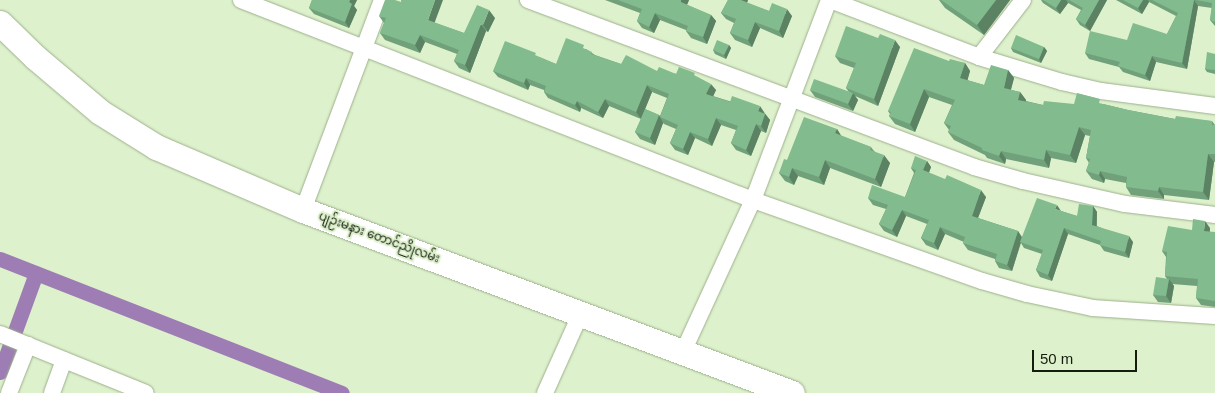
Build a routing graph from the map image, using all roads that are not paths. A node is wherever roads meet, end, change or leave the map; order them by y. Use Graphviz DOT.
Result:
graph roads {
  1 [pos="241,0"];
  2 [pos="382,0"];
  3 [pos="528,0"];
  4 [pos="830,0"];
  5 [pos="1022,0"];
  6 [pos="0,23"];
  7 [pos="365,48"];
  8 [pos="979,57"];
  9 [pos="793,99"];
  10 [pos="1215,106"];
  11 [pos="753,200"];
  12 [pos="302,210"];
  13 [pos="1215,214"];
  14 [pos="581,312"];
  15 [pos="1215,316"];
  16 [pos="1,334"];
  17 [pos="24,343"];
  18 [pos="683,352"];
  19 [pos="64,360"];
  20 [pos="9,393"];
  21 [pos="52,393"];
  22 [pos="146,393"];
  23 [pos="545,393"];
  24 [pos="792,393"];
  1 -- 7 [label="street"];
  2 -- 7 [label="street"];
  3 -- 9 [label="street"];
  4 -- 8 [label="street"];
  4 -- 9 [label="street"];
  5 -- 8 [label="street"];
  6 -- 12 [label="main road, ပျဉ်းမနား တောင်ညိုလမ်း"];
  7 -- 11 [label="street"];
  7 -- 12 [label="street"];
  8 -- 10 [label="street"];
  9 -- 11 [label="street"];
  9 -- 13 [label="street"];
  11 -- 15 [label="street"];
  11 -- 18 [label="street"];
  12 -- 14 [label="main road, ပျဉ်းမနား တောင်ညိုလမ်း"];
  14 -- 18 [label="main road, ပျဉ်းမနား တောင်ညိုလမ်း"];
  14 -- 23 [label="street"];
  16 -- 17 [label="street"];
  17 -- 19 [label="street"];
  17 -- 20 [label="street"];
  18 -- 24 [label="main road, ပျဉ်းမနား တောင်ညိုလမ်း"];
  19 -- 21 [label="street"];
  19 -- 22 [label="street"];
}
